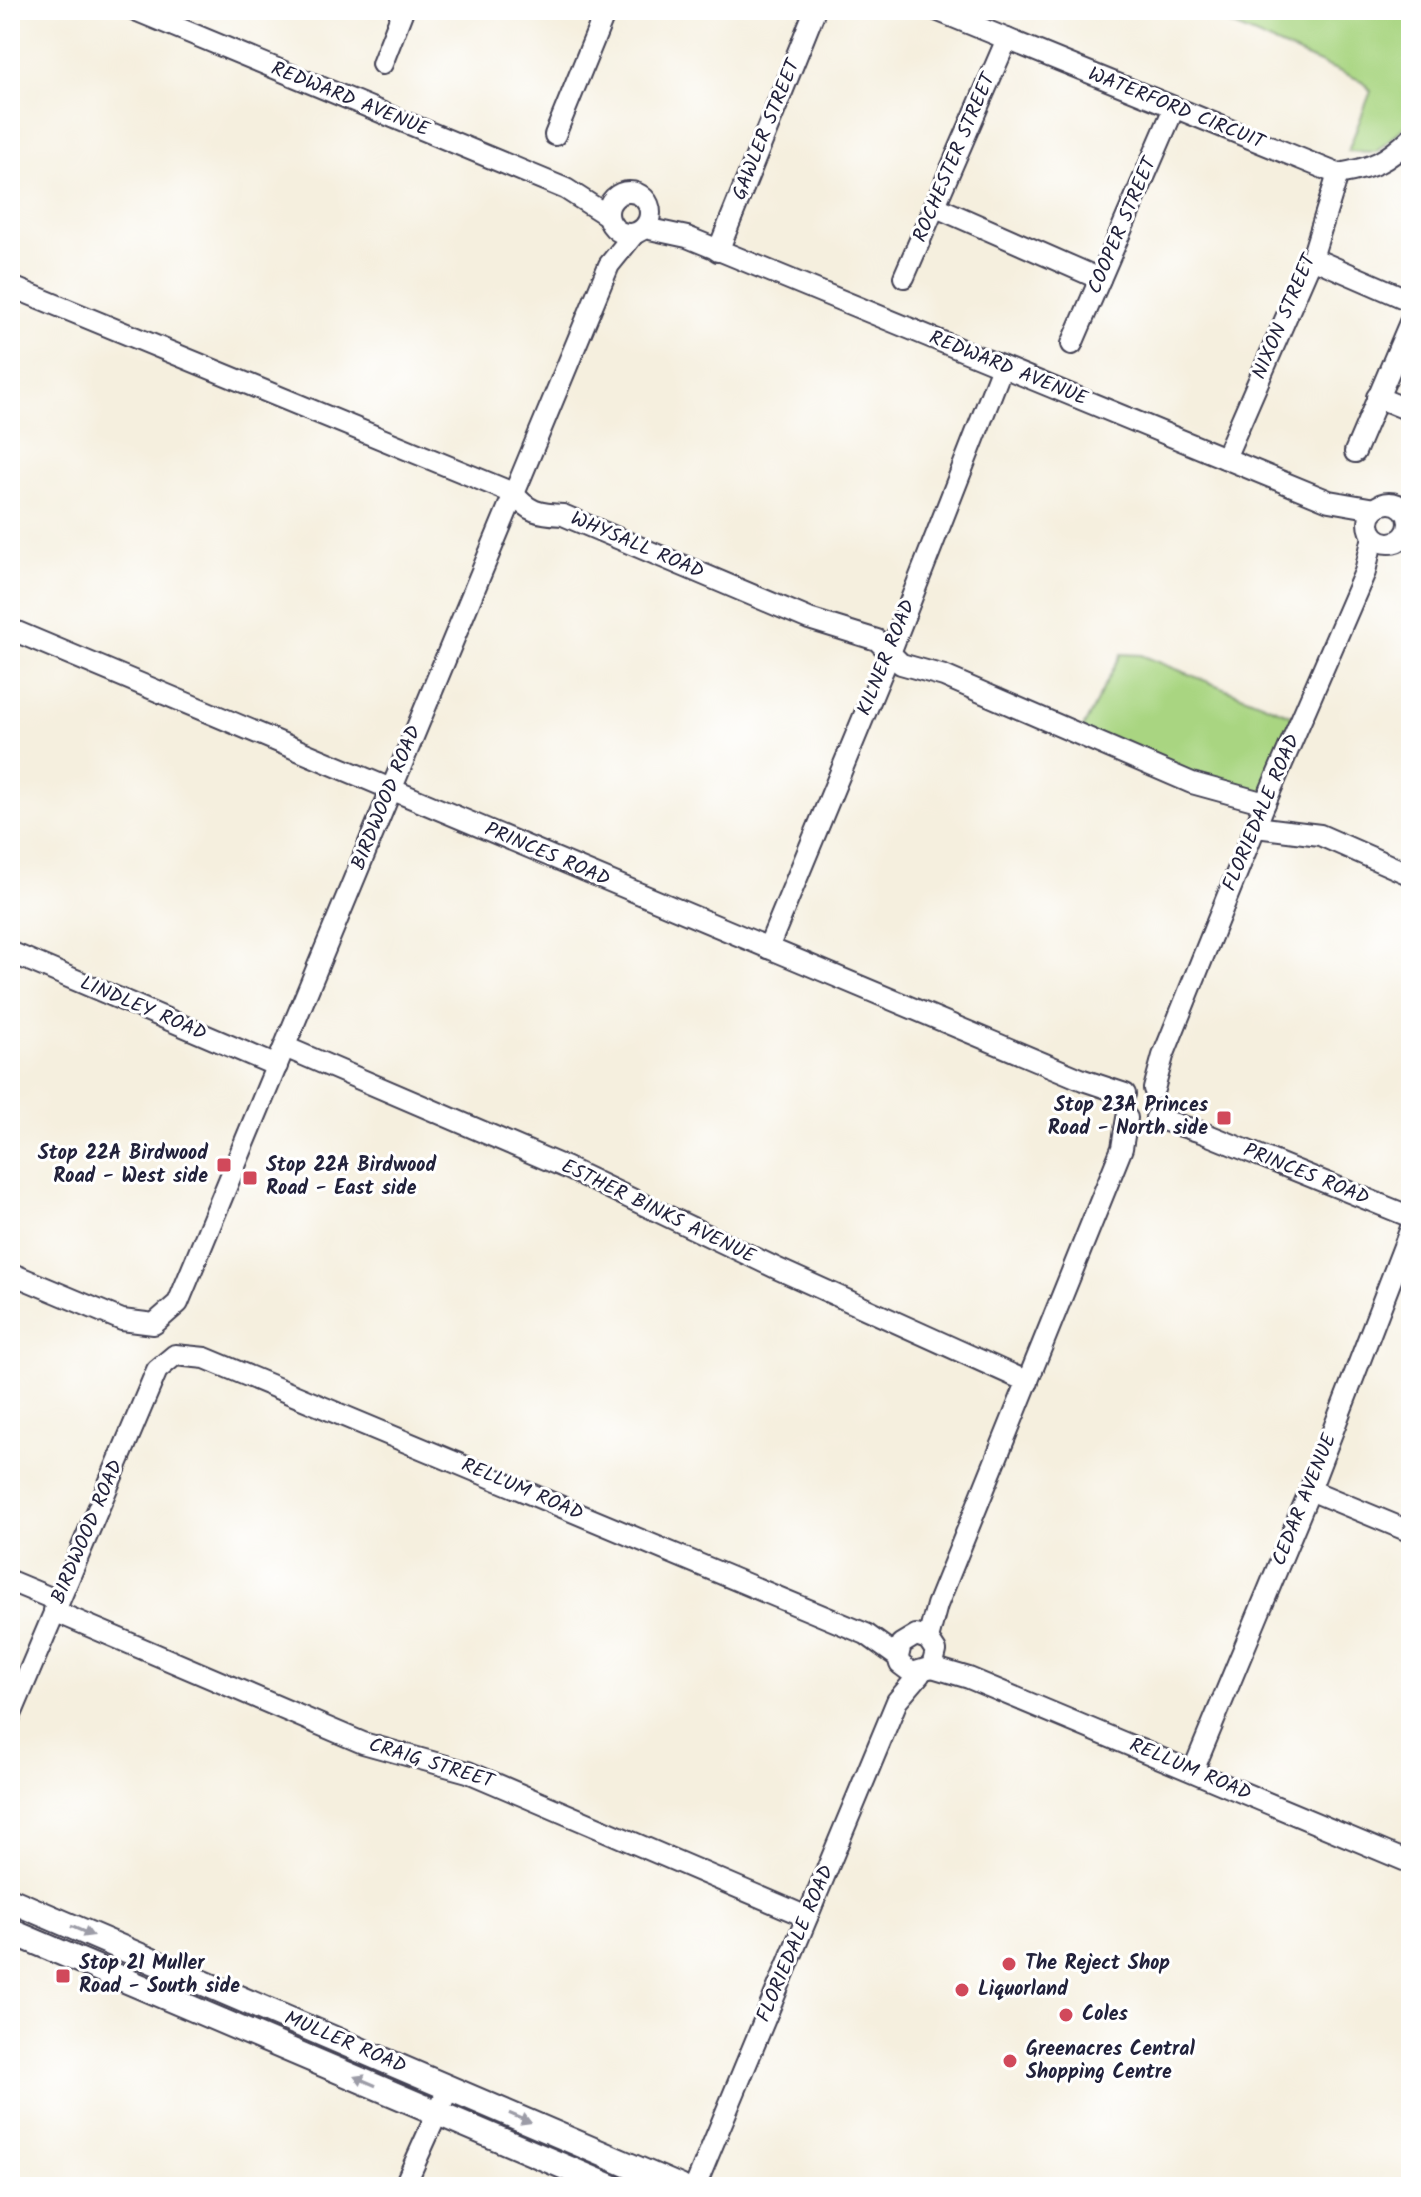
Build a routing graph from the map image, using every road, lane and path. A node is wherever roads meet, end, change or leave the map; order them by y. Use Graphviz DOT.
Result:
graph roads {
  1 [pos="135,10"];
  2 [pos="403,10"];
  3 [pos="606,10"];
  4 [pos="815,10"];
  5 [pos="936,10"];
  6 [pos="1007,39"];
  7 [pos="382,64"];
  8 [pos="1174,108"];
  9 [pos="555,135"];
  10 [pos="1411,138"];
  11 [pos="1338,174"];
  12 [pos="566,189"];
  13 [pos="617,195"];
  14 [pos="934,206"];
  15 [pos="609,219"];
  16 [pos="643,223"];
  17 [pos="718,251"];
  18 [pos="1312,258"];
  19 [pos="609,265"];
  20 [pos="904,277"];
  21 [pos="1100,279"];
  22 [pos="10,286"];
  23 [pos="1411,301"];
  24 [pos="1411,320"];
  25 [pos="1072,344"];
  26 [pos="1002,367"];
  27 [pos="1377,397"];
  28 [pos="1411,411"];
  29 [pos="1355,452"];
  30 [pos="1225,458"];
  31 [pos="513,493"];
  32 [pos="1329,501"];
  33 [pos="1375,509"];
  34 [pos="1410,520"];
  35 [pos="1388,539"];
  36 [pos="10,629"];
  37 [pos="890,653"];
  38 [pos="390,789"];
  39 [pos="1265,803"];
  40 [pos="1256,827"];
  41 [pos="1411,875"];
  42 [pos="768,948"];
  43 [pos="10,952"];
  44 [pos="281,1057"];
  45 [pos="1141,1104"];
  46 [pos="1411,1217"];
  47 [pos="1411,1228"];
  48 [pos="10,1273"];
  49 [pos="175,1355"];
  50 [pos="1028,1382"];
  51 [pos="1310,1490"];
  52 [pos="1411,1532"];
  53 [pos="10,1581"];
  54 [pos="56,1606"];
  55 [pos="917,1653"];
  56 [pos="10,1717"];
  57 [pos="1193,1771"];
  58 [pos="1411,1863"];
  59 [pos="10,1900"];
  60 [pos="807,1917"];
  61 [pos="10,1931"];
  62 [pos="449,2087"];
  63 [pos="437,2112"];
  64 [pos="404,2187"];
  65 [pos="612,2187"];
  66 [pos="680,2187"];
  67 [pos="695,2187"];
  1 -- 12 [label="street, REDWARD AVENUE"];
  2 -- 7 [label="street"];
  3 -- 9 [label="street"];
  4 -- 17 [label="street, GAWLER STREET"];
  5 -- 6 [label="street, WATERFORD CIRCUIT"];
  6 -- 8 [label="street, WATERFORD CIRCUIT"];
  6 -- 14 [label="street, ROCHESTER STREET"];
  8 -- 11 [label="street, WATERFORD CIRCUIT"];
  8 -- 21 [label="street, COOPER STREET"];
  10 -- 11 [label="street"];
  11 -- 18 [label="street, NIXON STREET"];
  12 -- 13 [label="street, REDWARD AVENUE"];
  12 -- 15 [label="street, REDWARD AVENUE"];
  13 -- 15 [label="street"];
  13 -- 16 [label="street"];
  14 -- 20 [label="street, ROCHESTER STREET"];
  14 -- 21 [label="street"];
  15 -- 16 [label="street"];
  15 -- 19 [label="street, BIRDWOOD ROAD"];
  16 -- 17 [label="street, REDWARD AVENUE"];
  16 -- 19 [label="street, BIRDWOOD ROAD"];
  17 -- 26 [label="street, REDWARD AVENUE"];
  18 -- 23 [label="street"];
  18 -- 30 [label="street, NIXON STREET"];
  19 -- 31 [label="street, BIRDWOOD ROAD"];
  21 -- 25 [label="street, COOPER STREET"];
  22 -- 31 [label="street, WHYSALL ROAD"];
  24 -- 27 [label="street"];
  26 -- 30 [label="street, REDWARD AVENUE"];
  26 -- 37 [label="street, KILNER ROAD"];
  27 -- 28 [label="street"];
  27 -- 29 [label="street"];
  30 -- 32 [label="street, REDWARD AVENUE"];
  31 -- 37 [label="street, WHYSALL ROAD"];
  31 -- 38 [label="street, BIRDWOOD ROAD"];
  32 -- 33 [label="street, REDWARD AVENUE"];
  32 -- 35 [label="street, REDWARD AVENUE"];
  33 -- 34 [label="street, REDWARD AVENUE"];
  33 -- 35 [label="street"];
  34 -- 35 [label="street"];
  35 -- 39 [label="street, FLORIEDALE ROAD"];
  36 -- 38 [label="street, PRINCES ROAD"];
  37 -- 39 [label="street, WHYSALL ROAD"];
  37 -- 42 [label="street, KILNER ROAD"];
  38 -- 42 [label="street, PRINCES ROAD"];
  38 -- 44 [label="street, BIRDWOOD ROAD"];
  39 -- 40 [label="street, FLORIEDALE ROAD"];
  40 -- 41 [label="street"];
  40 -- 45 [label="street, FLORIEDALE ROAD"];
  42 -- 45 [label="street, PRINCES ROAD"];
  43 -- 44 [label="street, LINDLEY ROAD"];
  44 -- 48 [label="street, BIRDWOOD ROAD"];
  44 -- 50 [label="street, ESTHER BINKS AVENUE"];
  45 -- 46 [label="street, PRINCES ROAD"];
  45 -- 50 [label="street, FLORIEDALE ROAD"];
  47 -- 51 [label="street, CEDAR AVENUE"];
  49 -- 54 [label="street, BIRDWOOD ROAD"];
  49 -- 55 [label="street, RELLUM ROAD"];
  50 -- 55 [label="street, FLORIEDALE ROAD"];
  51 -- 52 [label="street"];
  51 -- 57 [label="street, CEDAR AVENUE"];
  53 -- 54 [label="street, CRAIG STREET"];
  54 -- 56 [label="street, BIRDWOOD ROAD"];
  54 -- 60 [label="street, CRAIG STREET"];
  55 -- 57 [label="street, RELLUM ROAD"];
  55 -- 60 [label="street, FLORIEDALE ROAD"];
  57 -- 58 [label="street, RELLUM ROAD"];
  59 -- 62 [label="main road, MULLER ROAD, one-way"];
  60 -- 67 [label="street, FLORIEDALE ROAD"];
  63 -- 61 [label="main road, MULLER ROAD, one-way"];
  62 -- 63 [label="street"];
  62 -- 66 [label="main road, MULLER ROAD, one-way"];
  63 -- 64 [label="street"];
  63 -- 65 [label="main road, MULLER ROAD"];
}
